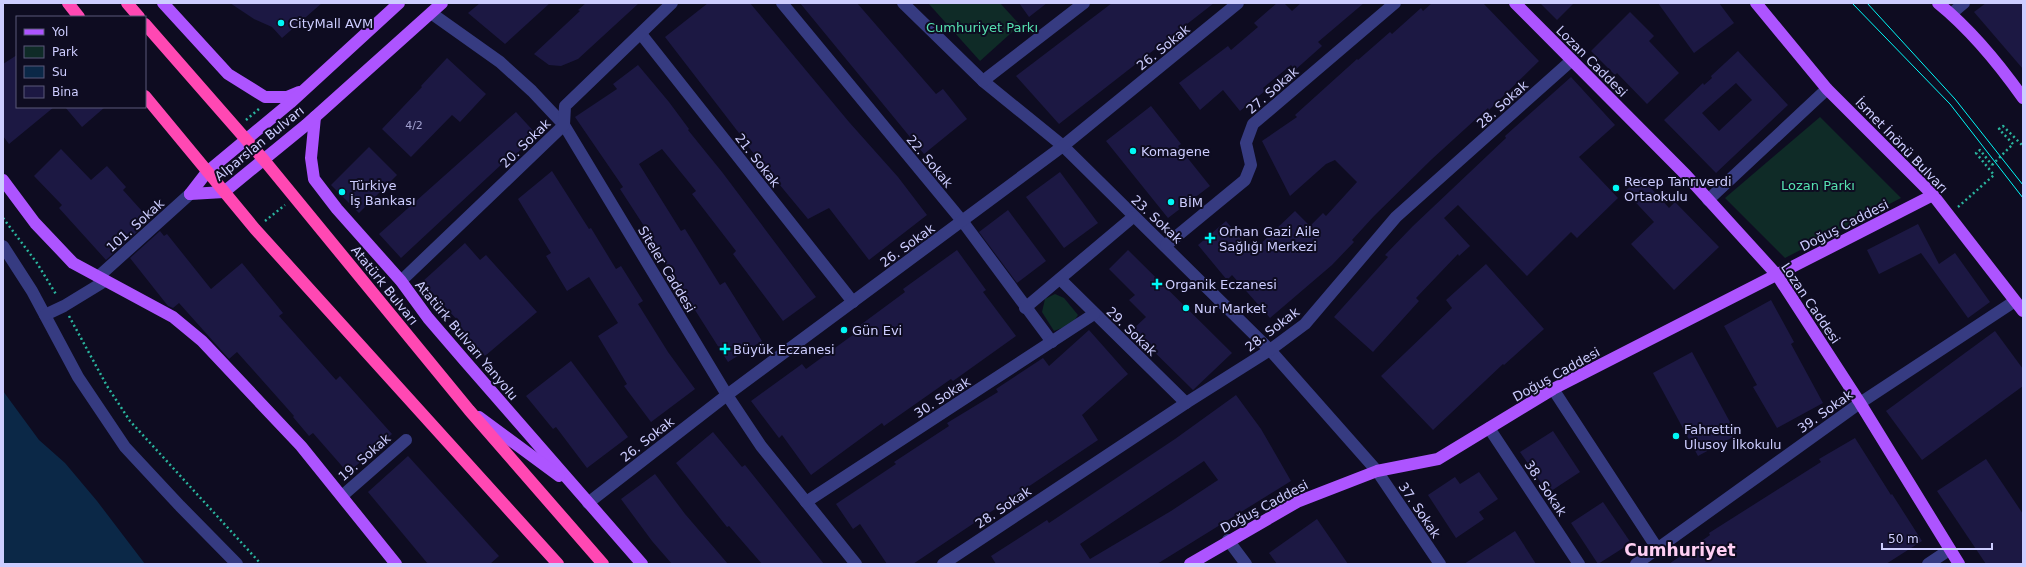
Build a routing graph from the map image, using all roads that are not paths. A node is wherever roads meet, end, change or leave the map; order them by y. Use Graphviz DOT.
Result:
graph roads {
  1 [pos="68,3"];
  2 [pos="127,3"];
  3 [pos="163,3"];
  4 [pos="399,3"];
  5 [pos="442,3"];
  6 [pos="672,3"];
  7 [pos="782,3"];
  8 [pos="903,3"];
  9 [pos="1084,3"];
  10 [pos="1238,3"];
  11 [pos="1395,3"];
  12 [pos="1515,3"];
  13 [pos="1756,3"];
  14 [pos="1938,3"];
  15 [pos="1964,3"];
  16 [pos="431,13"];
  17 [pos="1951,14"];
  18 [pos="78,16"];
  19 [pos="138,16"];
  20 [pos="146,25"];
  21 [pos="641,34"];
  22 [pos="1572,60"];
  23 [pos="983,81"];
  24 [pos="1827,88"];
  25 [pos="306,90"];
  26 [pos="146,97"];
  27 [pos="2023,98"];
  28 [pos="315,117"];
  29 [pos="564,125"];
  30 [pos="246,140"];
  31 [pos="1063,146"];
  32 [pos="264,160"];
  33 [pos="207,172"];
  34 [pos="3,180"];
  35 [pos="224,192"];
  36 [pos="190,194"];
  37 [pos="1933,195"];
  38 [pos="1708,200"];
  39 [pos="1133,217"];
  40 [pos="963,222"];
  41 [pos="1166,245"];
  42 [pos="3,246"];
  43 [pos="1777,275"];
  44 [pos="102,279"];
  45 [pos="1060,279"];
  46 [pos="400,281"];
  47 [pos="2015,301"];
  48 [pos="853,302"];
  49 [pos="1025,308"];
  50 [pos="2023,311"];
  51 [pos="1094,314"];
  52 [pos="45,315"];
  53 [pos="1052,342"];
  54 [pos="1270,350"];
  55 [pos="1553,389"];
  56 [pos="727,395"];
  57 [pos="1186,403"];
  58 [pos="1860,403"];
  59 [pos="469,410"];
  60 [pos="1489,428"];
  61 [pos="406,440"];
  62 [pos="1377,471"];
  63 [pos="576,489"];
  64 [pos="342,496"];
  65 [pos="806,502"];
  66 [pos="588,503"];
  67 [pos="1228,540"];
  68 [pos="1657,548"];
  69 [pos="1949,550"];
  70 [pos="237,564"];
  71 [pos="396,564"];
  72 [pos="558,564"];
  73 [pos="603,564"];
  74 [pos="642,564"];
  75 [pos="856,564"];
  76 [pos="943,564"];
  77 [pos="1190,564"];
  78 [pos="1246,564"];
  79 [pos="1440,564"];
  80 [pos="1579,564"];
  81 [pos="1636,564"];
  82 [pos="1928,564"];
  83 [pos="1959,564"];
  1 -- 18 [label="highway"];
  2 -- 19 [label="highway"];
  3 -- 25 [label="main road"];
  4 -- 25 [label="main road, Alparslan Bulvarı"];
  5 -- 16 [label="main road, Alparslan Bulvarı"];
  6 -- 21 [label="street, 20. Sokak"];
  7 -- 40 [label="street, 22. Sokak"];
  8 -- 23 [label="street, 23. Sokak"];
  9 -- 23 [label="street"];
  10 -- 31 [label="street, 26. Sokak"];
  11 -- 41 [label="street, 27. Sokak"];
  12 -- 22 [label="main road, Lozan Caddesi"];
  13 -- 24 [label="main road, İsmet İnönü Bulvarı"];
  14 -- 17 [label="main road"];
  15 -- 17 [label="street"];
  16 -- 28 [label="main road, Alparslan Bulvarı"];
  16 -- 29 [label="street, Siteler Caddesi"];
  17 -- 27 [label="main road"];
  20 -- 30 [label="highway, Atatürk Bulvarı"];
  21 -- 29 [label="street, 20. Sokak"];
  21 -- 48 [label="street, 21. Sokak"];
  22 -- 38 [label="main road, Lozan Caddesi"];
  22 -- 54 [label="street, 28. Sokak"];
  23 -- 31 [label="street, 23. Sokak"];
  24 -- 37 [label="main road, İsmet İnönü Bulvarı"];
  24 -- 38 [label="street"];
  25 -- 30 [label="main road, Alparslan Bulvarı"];
  26 -- 33 [label="highway"];
  28 -- 32 [label="main road, Alparslan Bulvarı"];
  28 -- 46 [label="main road, Atatürk Bulvarı Yanyolu"];
  29 -- 46 [label="street, 20. Sokak"];
  29 -- 56 [label="street, Siteler Caddesi"];
  30 -- 32 [label="highway, Atatürk Bulvarı"];
  30 -- 33 [label="main road, Alparslan Bulvarı"];
  31 -- 39 [label="street, 23. Sokak"];
  31 -- 40 [label="street, 26. Sokak"];
  32 -- 35 [label="main road, Alparslan Bulvarı"];
  32 -- 59 [label="highway, Atatürk Bulvarı"];
  33 -- 35 [label="highway"];
  33 -- 36 [label="main road, Alparslan Bulvarı"];
  34 -- 44 [label="main road"];
  35 -- 36 [label="main road, Alparslan Bulvarı"];
  35 -- 72 [label="highway"];
  36 -- 44 [label="street, 101. Sokak"];
  37 -- 43 [label="main road, Doğuş Caddesi"];
  37 -- 47 [label="main road, İsmet İnönü Bulvarı"];
  38 -- 43 [label="main road, Lozan Caddesi"];
  39 -- 41 [label="street, 23. Sokak"];
  39 -- 45 [label="street"];
  40 -- 48 [label="street, 26. Sokak"];
  40 -- 49 [label="street, 22. Sokak"];
  41 -- 54 [label="street, 23. Sokak"];
  42 -- 52 [label="street"];
  43 -- 55 [label="main road, Doğuş Caddesi"];
  43 -- 58 [label="main road, Lozan Caddesi"];
  44 -- 52 [label="street, 101. Sokak"];
  44 -- 64 [label="main road"];
  45 -- 49 [label="street"];
  45 -- 51 [label="street, 29. Sokak"];
  46 -- 63 [label="main road, Atatürk Bulvarı Yanyolu"];
  47 -- 50 [label="main road, İsmet İnönü Bulvarı"];
  47 -- 58 [label="street, 39. Sokak"];
  48 -- 56 [label="street, 26. Sokak"];
  49 -- 53 [label="street, 22. Sokak"];
  51 -- 53 [label="street, 30. Sokak"];
  51 -- 57 [label="street, 29. Sokak"];
  52 -- 70 [label="street"];
  53 -- 65 [label="street, 30. Sokak"];
  54 -- 57 [label="street, 28. Sokak"];
  54 -- 62 [label="street, 23. Sokak"];
  55 -- 60 [label="main road, Doğuş Caddesi"];
  55 -- 68 [label="street"];
  56 -- 65 [label="street, Siteler Caddesi"];
  56 -- 66 [label="street, 26. Sokak"];
  57 -- 76 [label="street, 28. Sokak"];
  58 -- 68 [label="street, 39. Sokak"];
  58 -- 69 [label="main road, Lozan Caddesi"];
  59 -- 63 [label="main road"];
  59 -- 73 [label="highway, Atatürk Bulvarı"];
  60 -- 62 [label="main road, Doğuş Caddesi"];
  60 -- 80 [label="street, 38. Sokak"];
  61 -- 64 [label="street, 19. Sokak"];
  62 -- 67 [label="main road, Doğuş Caddesi"];
  62 -- 79 [label="street, 37. Sokak"];
  63 -- 66 [label="main road, Atatürk Bulvarı Yanyolu"];
  64 -- 71 [label="main road"];
  65 -- 75 [label="street, Siteler Caddesi"];
  66 -- 74 [label="main road, Atatürk Bulvarı Yanyolu"];
  67 -- 77 [label="main road, Doğuş Caddesi"];
  67 -- 78 [label="street"];
  68 -- 81 [label="street, 39. Sokak"];
  69 -- 82 [label="street"];
  69 -- 83 [label="main road, Lozan Caddesi"];
}
